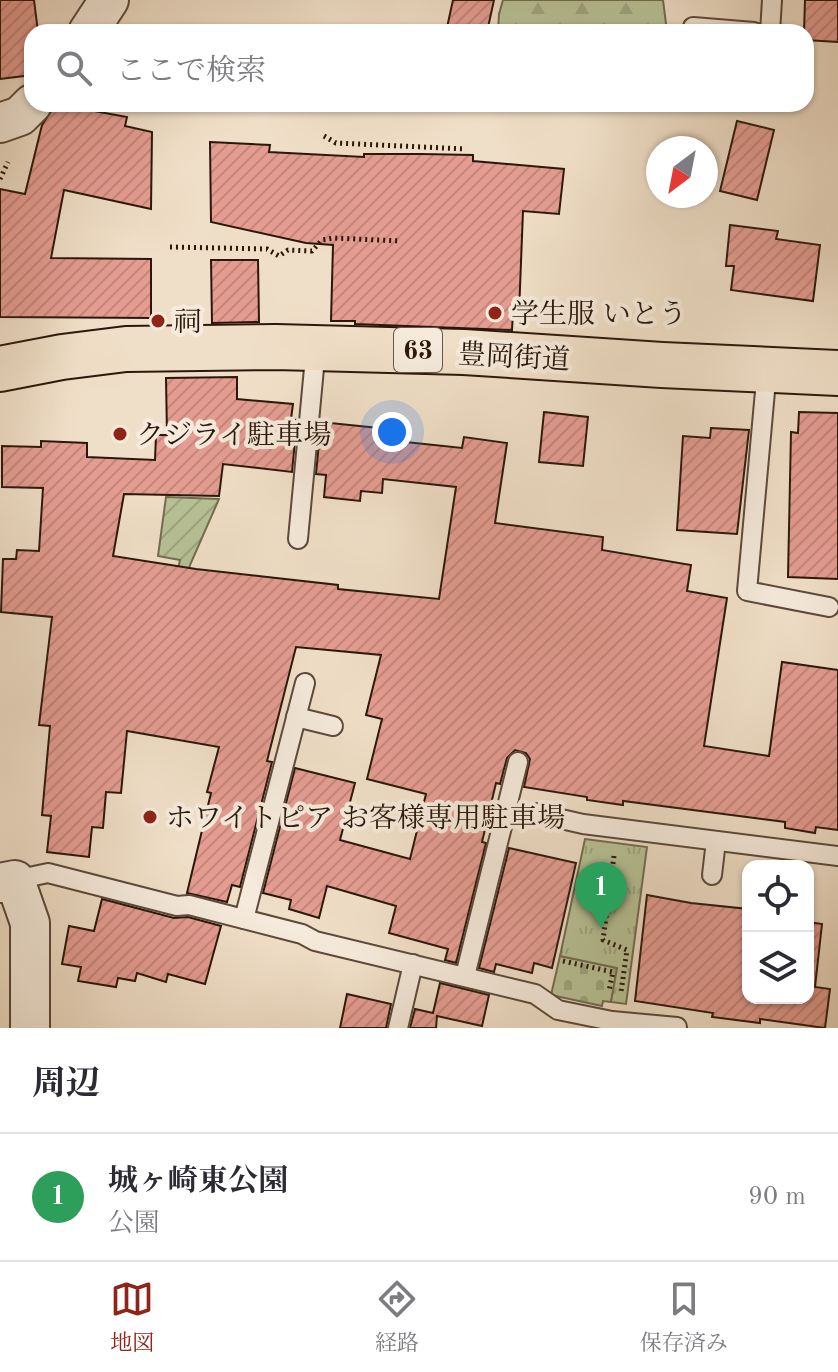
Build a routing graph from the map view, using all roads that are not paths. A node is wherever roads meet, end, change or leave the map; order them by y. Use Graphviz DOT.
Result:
graph roads {
  1 [pos="109,0"];
  2 [pos="772,0"];
  3 [pos="93,24"];
  4 [pos="770,24"];
  5 [pos="24,112"];
  6 [pos="0,123"];
  7 [pos="316,347"];
  8 [pos="0,369"];
  9 [pos="767,369"];
  10 [pos="838,373"];
  11 [pos="298,539"];
  12 [pos="829,607"];
  13 [pos="305,683"];
  14 [pos="296,717"];
  15 [pos="333,726"];
  16 [pos="518,762"];
  17 [pos="535,813"];
  18 [pos="716,841"];
  19 [pos="838,856"];
  20 [pos="712,875"];
  21 [pos="8,882"];
  22 [pos="244,919"];
  23 [pos="413,964"];
  24 [pos="465,976"];
  25 [pos="611,1022"];
  26 [pos="677,1027"];
  27 [pos="30,1028"];
  28 [pos="398,1028"];
  1 -- 3 [label="street"];
  2 -- 4 [label="lane"];
  5 -- 6 [label="street"];
  7 -- 8 [label="main road, 豊岡街道 / 63"];
  7 -- 9 [label="main road, 豊岡街道 / 63"];
  7 -- 11 [label="lane"];
  9 -- 10 [label="main road, 豊岡街道 / 63"];
  9 -- 12 [label="lane"];
  13 -- 14 [label="lane"];
  14 -- 15 [label="lane"];
  14 -- 22 [label="lane"];
  16 -- 24 [label="lane"];
  17 -- 18 [label="lane"];
  18 -- 19 [label="lane"];
  18 -- 20 [label="lane"];
  21 -- 22 [label="lane"];
  21 -- 27 [label="street"];
  22 -- 23 [label="lane"];
  23 -- 24 [label="lane"];
  23 -- 28 [label="lane"];
  24 -- 25 [label="lane"];
  25 -- 26 [label="lane"];
}
